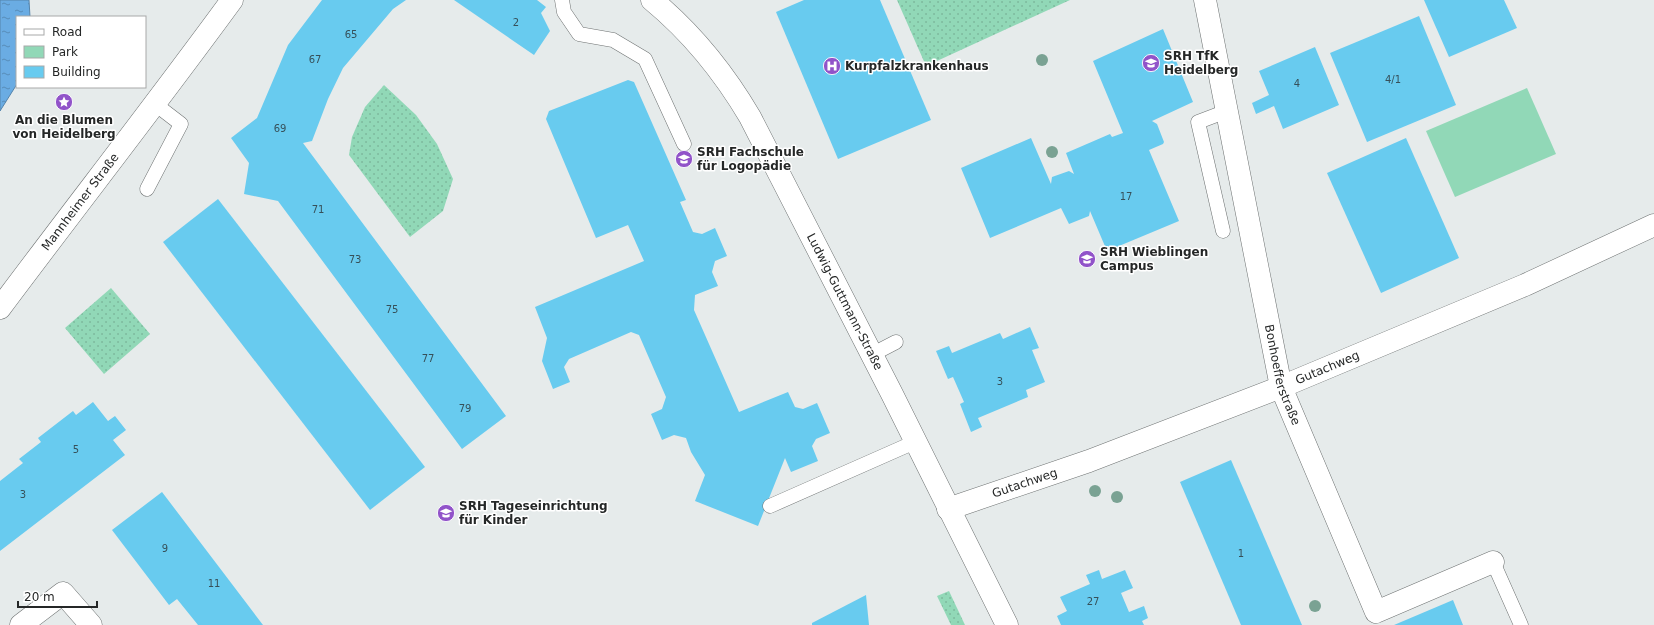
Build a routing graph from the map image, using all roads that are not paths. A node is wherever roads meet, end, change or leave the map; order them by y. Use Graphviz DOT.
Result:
graph roads {
  1 [pos="232,0"];
  2 [pos="562,0"];
  3 [pos="652,0"];
  4 [pos="1208,1"];
  5 [pos="155,104"];
  6 [pos="1227,111"];
  7 [pos="684,144"];
  8 [pos="148,188"];
  9 [pos="1654,225"];
  10 [pos="1223,231"];
  11 [pos="0,308"];
  12 [pos="896,342"];
  13 [pos="871,355"];
  14 [pos="1281,387"];
  15 [pos="916,442"];
  16 [pos="770,506"];
  17 [pos="948,510"];
  18 [pos="1493,562"];
  19 [pos="21,625"];
  20 [pos="91,625"];
  21 [pos="1007,625"];
  22 [pos="1522,625"];
  1 -- 5 [label="street, Mannheimer Straße"];
  2 -- 7 [label="lane"];
  3 -- 13 [label="street, Ludwig-Guttmann-Straße"];
  4 -- 6 [label="street, Bonhoefferstraße"];
  5 -- 8 [label="lane"];
  5 -- 11 [label="street, Mannheimer Straße"];
  6 -- 10 [label="lane"];
  6 -- 14 [label="street, Bonhoefferstraße"];
  9 -- 14 [label="street, Gutachweg"];
  12 -- 13 [label="lane"];
  13 -- 15 [label="street, Ludwig-Guttmann-Straße"];
  14 -- 17 [label="street, Gutachweg"];
  14 -- 18 [label="street, Bonhoefferstraße"];
  15 -- 16 [label="lane"];
  15 -- 17 [label="street, Ludwig-Guttmann-Straße"];
  17 -- 21 [label="street, Ludwig-Guttmann-Straße"];
  18 -- 22 [label="lane"];
  19 -- 20 [label="street"];
}
